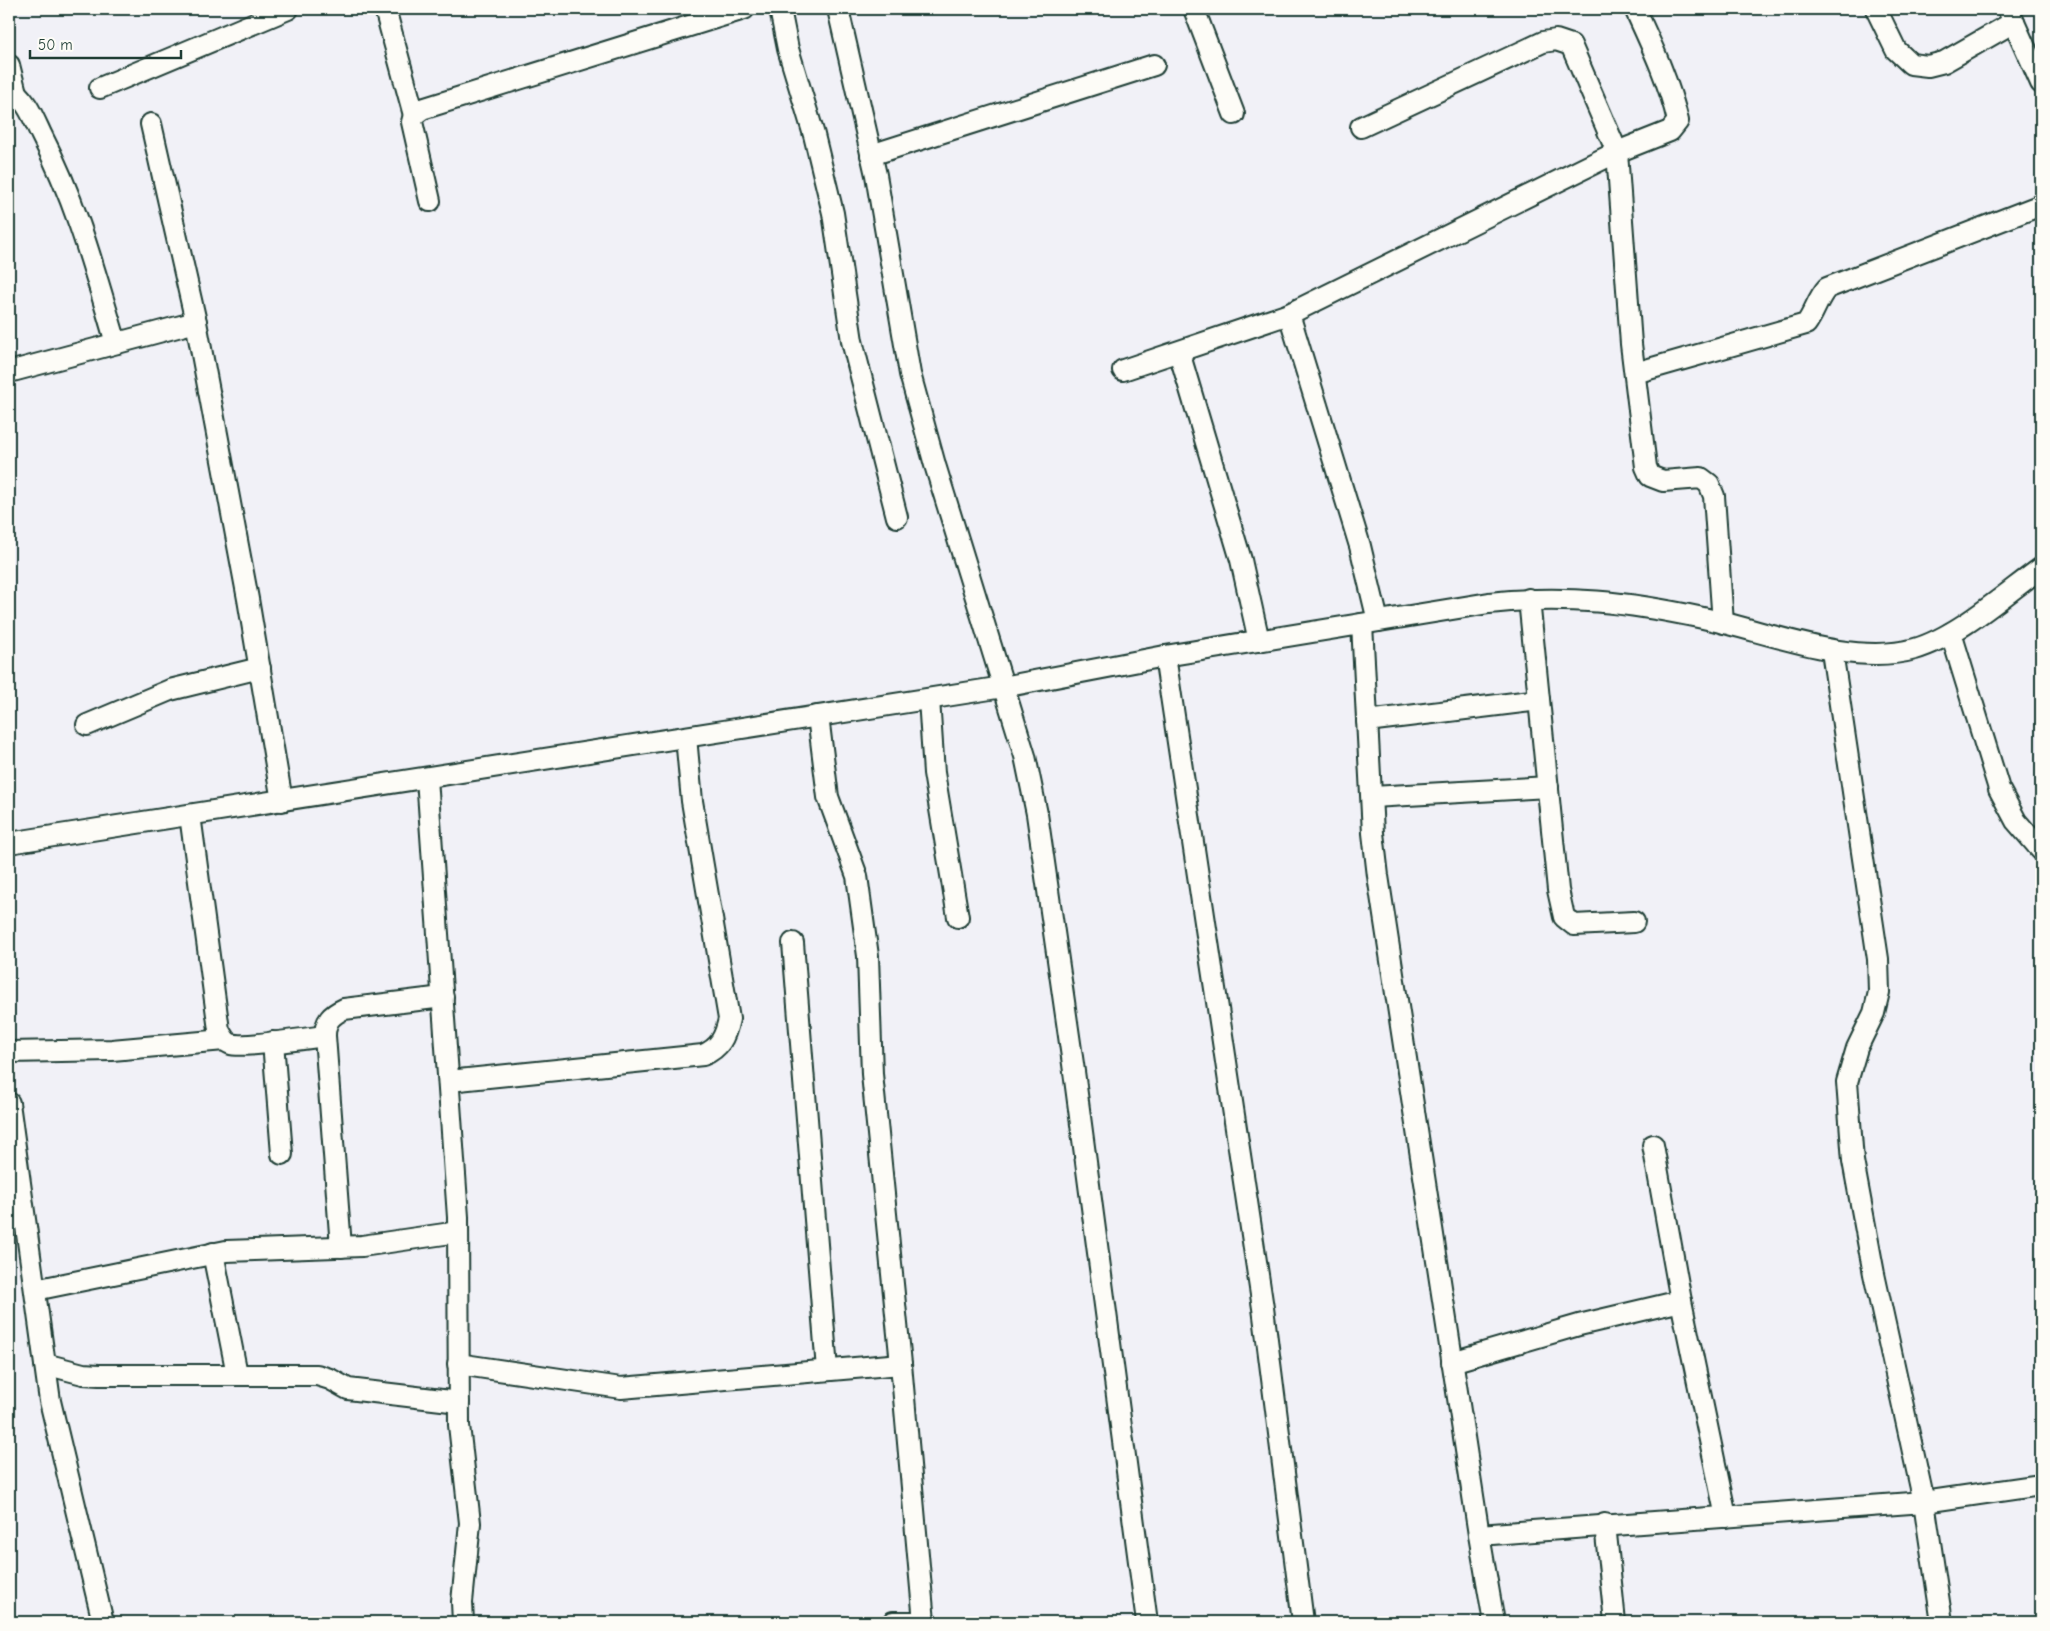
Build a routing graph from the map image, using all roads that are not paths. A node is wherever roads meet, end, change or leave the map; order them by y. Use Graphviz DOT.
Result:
graph roads {
  1 [pos="288,9"];
  2 [pos="385,9"];
  3 [pos="744,9"];
  4 [pos="780,9"];
  5 [pos="838,9"];
  6 [pos="1194,9"];
  7 [pos="1635,9"];
  8 [pos="1876,9"];
  9 [pos="2011,16"];
  10 [pos="1154,65"];
  11 [pos="9,66"];
  12 [pos="2041,83"];
  13 [pos="100,88"];
  14 [pos="12,90"];
  15 [pos="1234,114"];
  16 [pos="414,116"];
  17 [pos="151,124"];
  18 [pos="1361,127"];
  19 [pos="1617,152"];
  20 [pos="871,155"];
  21 [pos="430,201"];
  22 [pos="2041,205"];
  23 [pos="1289,314"];
  24 [pos="196,322"];
  25 [pos="116,343"];
  26 [pos="1179,352"];
  27 [pos="1123,370"];
  28 [pos="9,372"];
  29 [pos="1635,374"];
  30 [pos="897,517"];
  31 [pos="2041,568"];
  32 [pos="1530,599"];
  33 [pos="1370,622"];
  34 [pos="1724,623"];
  35 [pos="1951,633"];
  36 [pos="1259,641"];
  37 [pos="1832,651"];
  38 [pos="1165,656"];
  39 [pos="260,668"];
  40 [pos="1003,687"];
  41 [pos="929,699"];
  42 [pos="1539,700"];
  43 [pos="818,716"];
  44 [pos="1368,721"];
  45 [pos="87,725"];
  46 [pos="686,737"];
  47 [pos="426,778"];
  48 [pos="1548,787"];
  49 [pos="1372,797"];
  50 [pos="282,800"];
  51 [pos="190,815"];
  52 [pos="2038,841"];
  53 [pos="9,843"];
  54 [pos="958,917"];
  55 [pos="1634,922"];
  56 [pos="793,943"];
  57 [pos="443,997"];
  58 [pos="325,1036"];
  59 [pos="224,1040"];
  60 [pos="273,1042"];
  61 [pos="9,1052"];
  62 [pos="449,1081"];
  63 [pos="9,1103"];
  64 [pos="1654,1145"];
  65 [pos="282,1154"];
  66 [pos="458,1232"];
  67 [pos="340,1247"];
  68 [pos="213,1253"];
  69 [pos="35,1290"];
  70 [pos="1681,1301"];
  71 [pos="1452,1362"];
  72 [pos="45,1364"];
  73 [pos="458,1364"];
  74 [pos="901,1364"];
  75 [pos="827,1370"];
  76 [pos="237,1374"];
  77 [pos="459,1402"];
  78 [pos="2041,1485"];
  79 [pos="1924,1502"];
  80 [pos="1726,1517"];
  81 [pos="1604,1524"];
  82 [pos="1479,1535"];
  83 [pos="103,1622"];
  84 [pos="463,1622"];
  85 [pos="894,1622"];
  86 [pos="914,1622"];
  87 [pos="924,1622"];
  88 [pos="1147,1622"];
  89 [pos="1303,1622"];
  90 [pos="1494,1622"];
  91 [pos="1615,1622"];
  92 [pos="1942,1622"];
  1 -- 13 [label="street"];
  2 -- 16 [label="street"];
  3 -- 16 [label="street"];
  4 -- 30 [label="street"];
  5 -- 20 [label="street"];
  6 -- 15 [label="street"];
  7 -- 19 [label="street"];
  8 -- 9 [label="street"];
  9 -- 12 [label="street"];
  10 -- 20 [label="street"];
  11 -- 14 [label="street"];
  14 -- 25 [label="street"];
  16 -- 21 [label="street"];
  17 -- 24 [label="street"];
  18 -- 19 [label="street"];
  19 -- 23 [label="street"];
  19 -- 29 [label="street"];
  20 -- 40 [label="street"];
  22 -- 29 [label="street"];
  23 -- 26 [label="street"];
  23 -- 33 [label="street"];
  24 -- 25 [label="street"];
  24 -- 39 [label="street"];
  25 -- 28 [label="street"];
  26 -- 27 [label="street"];
  26 -- 36 [label="street"];
  29 -- 34 [label="street"];
  31 -- 35 [label="street"];
  32 -- 33 [label="street"];
  32 -- 34 [label="street"];
  32 -- 42 [label="street"];
  33 -- 36 [label="street"];
  33 -- 44 [label="street"];
  34 -- 37 [label="street"];
  35 -- 37 [label="street"];
  35 -- 52 [label="street"];
  36 -- 38 [label="street"];
  37 -- 79 [label="street"];
  38 -- 40 [label="street"];
  38 -- 89 [label="street"];
  39 -- 45 [label="street"];
  39 -- 50 [label="street"];
  40 -- 41 [label="street"];
  40 -- 88 [label="street"];
  41 -- 43 [label="street"];
  41 -- 54 [label="street"];
  42 -- 44 [label="street"];
  42 -- 48 [label="street"];
  43 -- 46 [label="street"];
  43 -- 74 [label="street"];
  44 -- 49 [label="street"];
  46 -- 47 [label="street"];
  46 -- 62 [label="street"];
  47 -- 50 [label="street"];
  47 -- 57 [label="street"];
  48 -- 49 [label="street"];
  48 -- 55 [label="street"];
  49 -- 71 [label="street"];
  50 -- 51 [label="street"];
  51 -- 53 [label="street"];
  51 -- 59 [label="street"];
  56 -- 75 [label="street"];
  57 -- 58 [label="street"];
  57 -- 62 [label="street"];
  58 -- 60 [label="street"];
  58 -- 67 [label="street"];
  59 -- 60 [label="street"];
  59 -- 61 [label="street"];
  60 -- 65 [label="street"];
  62 -- 66 [label="street"];
  63 -- 69 [label="street"];
  64 -- 70 [label="street"];
  66 -- 67 [label="street"];
  66 -- 73 [label="street"];
  67 -- 68 [label="street"];
  68 -- 69 [label="street"];
  68 -- 76 [label="street"];
  69 -- 72 [label="street"];
  70 -- 71 [label="street"];
  70 -- 80 [label="street"];
  71 -- 82 [label="street"];
  72 -- 76 [label="street"];
  72 -- 83 [label="street"];
  73 -- 75 [label="street"];
  73 -- 77 [label="street"];
  74 -- 75 [label="street"];
  74 -- 87 [label="street"];
  76 -- 77 [label="street"];
  77 -- 84 [label="street"];
  78 -- 79 [label="street"];
  79 -- 80 [label="street"];
  79 -- 92 [label="street"];
  80 -- 81 [label="street"];
  81 -- 82 [label="street"];
  81 -- 91 [label="street"];
  82 -- 90 [label="street"];
  85 -- 86 [label="street"];
}
